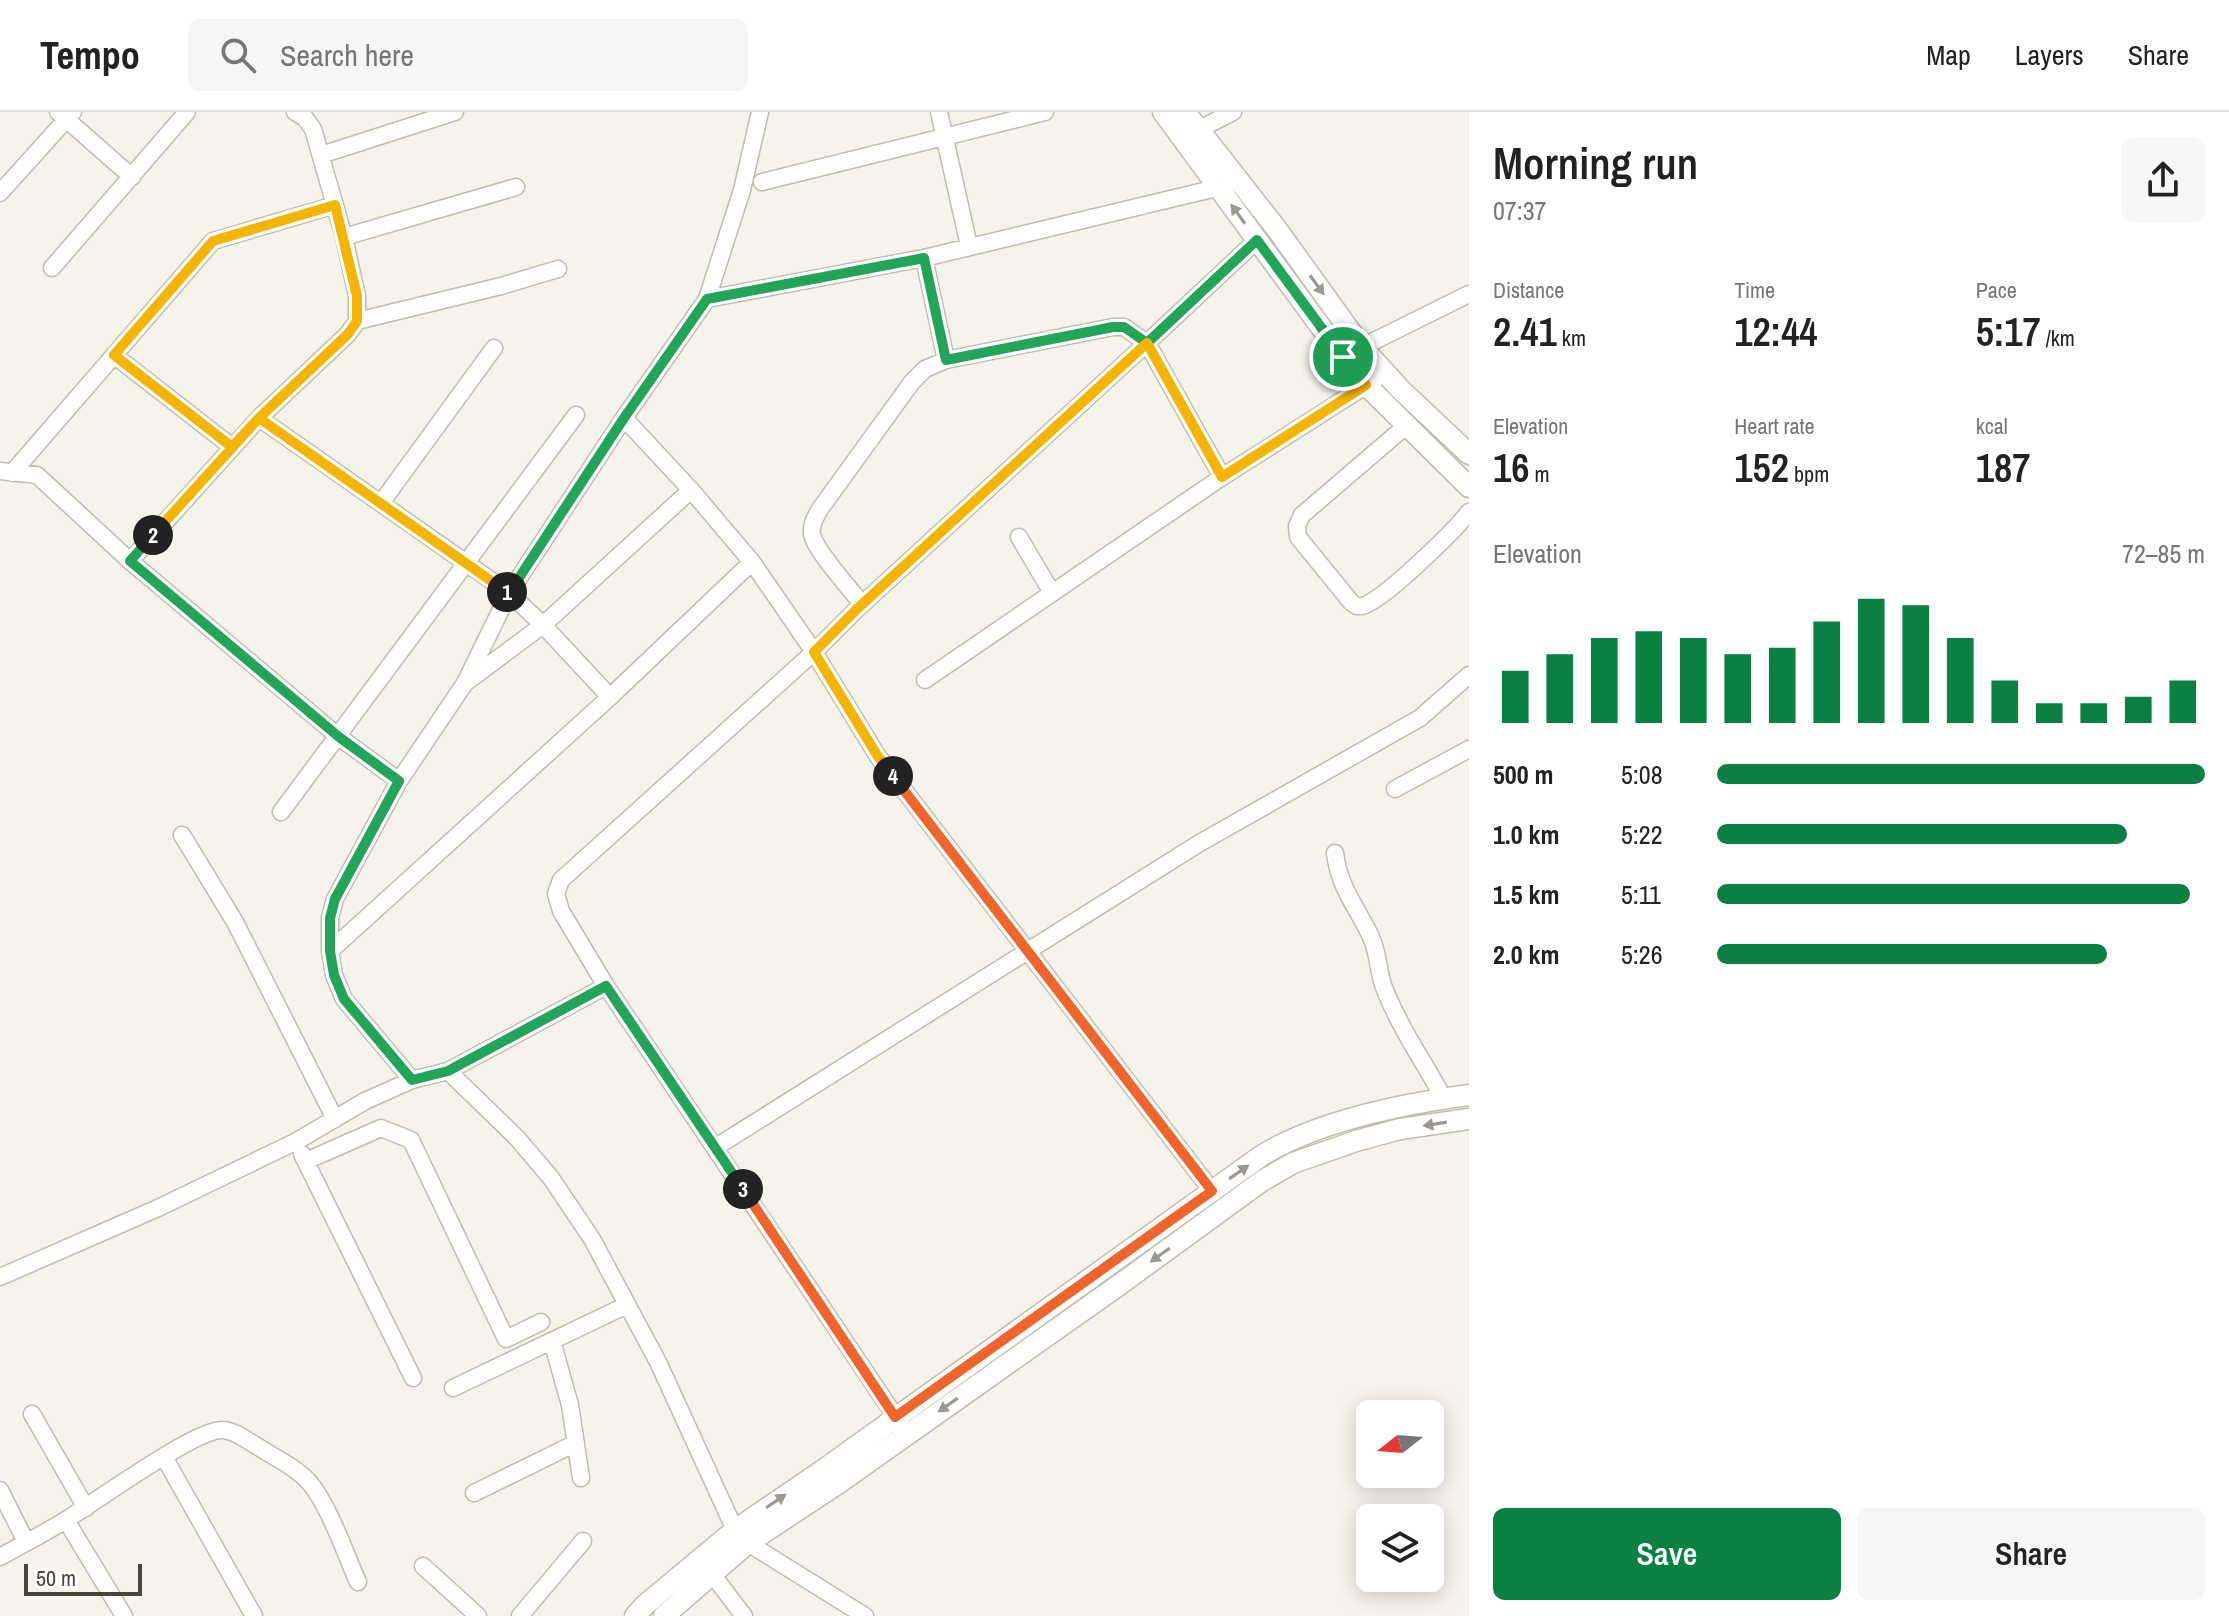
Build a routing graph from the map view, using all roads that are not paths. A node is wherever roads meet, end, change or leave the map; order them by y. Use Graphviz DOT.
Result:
graph roads {
  1 [pos="187,112"];
  2 [pos="295,112"];
  3 [pos="455,112"];
  4 [pos="760,112"];
  5 [pos="939,112"];
  6 [pos="1045,112"];
  7 [pos="1163,112"];
  8 [pos="1185,112"];
  9 [pos="1233,112"];
  10 [pos="66,115"];
  11 [pos="1190,134"];
  12 [pos="944,136"];
  13 [pos="321,155"];
  14 [pos="132,177"];
  15 [pos="762,182"];
  16 [pos="1240,182"];
  17 [pos="516,187"];
  18 [pos="1218,188"];
  19 [pos="0,193"];
  20 [pos="335,205"];
  21 [pos="344,237"];
  22 [pos="1257,240"];
  23 [pos="969,246"];
  24 [pos="924,258"];
  25 [pos="52,268"];
  26 [pos="558,269"];
  27 [pos="1469,294"];
  28 [pos="707,299"];
  29 [pos="357,321"];
  30 [pos="1147,343"];
  31 [pos="1361,346"];
  32 [pos="494,348"];
  33 [pos="114,355"];
  34 [pos="1343,357"];
  35 [pos="946,360"];
  36 [pos="1385,373"];
  37 [pos="1366,385"];
  38 [pos="576,415"];
  39 [pos="259,418"];
  40 [pos="624,418"];
  41 [pos="1407,425"];
  42 [pos="232,447"];
  43 [pos="1469,454"];
  44 [pos="6,472"];
  45 [pos="1222,477"];
  46 [pos="1469,487"];
  47 [pos="691,490"];
  48 [pos="381,503"];
  49 [pos="1469,512"];
  50 [pos="1019,537"];
  51 [pos="130,561"];
  52 [pos="752,562"];
  53 [pos="466,563"];
  54 [pos="509,593"];
  55 [pos="1052,593"];
  56 [pos="862,604"];
  57 [pos="543,625"];
  58 [pos="814,652"];
  59 [pos="1469,675"];
  60 [pos="925,680"];
  61 [pos="465,683"];
  62 [pos="610,697"];
  63 [pos="339,737"];
  64 [pos="1469,749"];
  65 [pos="399,781"];
  66 [pos="1395,789"];
  67 [pos="281,812"];
  68 [pos="182,835"];
  69 [pos="1335,853"];
  70 [pos="330,951"];
  71 [pos="1028,952"];
  72 [pos="606,986"];
  73 [pos="448,1071"];
  74 [pos="408,1081"];
  75 [pos="1469,1095"];
  76 [pos="1444,1099"];
  77 [pos="335,1119"];
  78 [pos="1469,1119"];
  79 [pos="297,1141"];
  80 [pos="716,1147"];
  81 [pos="306,1161"];
  82 [pos="1212,1191"];
  83 [pos="1,1274"];
  84 [pos="627,1305"];
  85 [pos="541,1322"];
  86 [pos="558,1338"];
  87 [pos="413,1378"];
  88 [pos="453,1388"];
  89 [pos="32,1414"];
  90 [pos="901,1426"];
  91 [pos="576,1443"];
  92 [pos="164,1457"];
  93 [pos="581,1478"];
  94 [pos="0,1490"];
  95 [pos="474,1493"];
  96 [pos="86,1508"];
  97 [pos="66,1520"];
  98 [pos="742,1536"];
  99 [pos="583,1541"];
  100 [pos="26,1542"];
  101 [pos="0,1557"];
  102 [pos="423,1566"];
  103 [pos="712,1574"];
  104 [pos="358,1582"];
  105 [pos="676,1592"];
  106 [pos="640,1611"];
  107 [pos="124,1616"];
  108 [pos="254,1616"];
  109 [pos="478,1616"];
  110 [pos="520,1616"];
  111 [pos="664,1616"];
  112 [pos="744,1616"];
  113 [pos="865,1616"];
  1 -- 14 [label="street"];
  2 -- 13 [label="street"];
  3 -- 13 [label="street"];
  4 -- 28 [label="street"];
  5 -- 12 [label="street"];
  6 -- 12 [label="street"];
  7 -- 11 [label="street"];
  8 -- 11 [label="street"];
  9 -- 11 [label="street"];
  10 -- 14 [label="street"];
  10 -- 19 [label="street"];
  11 -- 16 [label="street"];
  11 -- 18 [label="street"];
  12 -- 15 [label="street"];
  12 -- 23 [label="street"];
  13 -- 20 [label="street"];
  14 -- 25 [label="street"];
  16 -- 18 [label="street"];
  16 -- 31 [label="street, one-way"];
  17 -- 21 [label="street"];
  22 -- 18 [label="street, one-way"];
  18 -- 23 [label="street"];
  20 -- 21 [label="street"];
  20 -- 33 [label="street"];
  21 -- 29 [label="street"];
  22 -- 30 [label="street"];
  22 -- 34 [label="street"];
  23 -- 24 [label="street"];
  24 -- 28 [label="street"];
  24 -- 35 [label="street"];
  26 -- 29 [label="street"];
  27 -- 31 [label="street"];
  28 -- 40 [label="street"];
  29 -- 39 [label="street"];
  30 -- 35 [label="street"];
  30 -- 45 [label="street"];
  30 -- 56 [label="street"];
  31 -- 34 [label="street"];
  31 -- 36 [label="street"];
  32 -- 48 [label="street"];
  33 -- 42 [label="street"];
  33 -- 44 [label="street"];
  34 -- 37 [label="street"];
  35 -- 56 [label="street"];
  36 -- 37 [label="street"];
  36 -- 43 [label="street"];
  37 -- 41 [label="street"];
  37 -- 45 [label="street"];
  38 -- 53 [label="street"];
  39 -- 42 [label="street"];
  39 -- 48 [label="street"];
  40 -- 47 [label="street"];
  40 -- 54 [label="street"];
  41 -- 46 [label="street"];
  41 -- 49 [label="street"];
  42 -- 51 [label="street"];
  44 -- 51 [label="street"];
  45 -- 55 [label="street"];
  47 -- 52 [label="street"];
  47 -- 57 [label="street"];
  48 -- 53 [label="street"];
  50 -- 55 [label="street"];
  51 -- 63 [label="street"];
  52 -- 58 [label="street"];
  52 -- 62 [label="street"];
  53 -- 54 [label="street"];
  53 -- 63 [label="street"];
  54 -- 57 [label="street"];
  54 -- 61 [label="street"];
  55 -- 60 [label="street"];
  56 -- 58 [label="street"];
  57 -- 61 [label="street"];
  57 -- 62 [label="street"];
  58 -- 71 [label="street"];
  58 -- 72 [label="street"];
  59 -- 71 [label="street"];
  61 -- 65 [label="street"];
  62 -- 70 [label="street"];
  63 -- 65 [label="street"];
  63 -- 67 [label="street"];
  64 -- 66 [label="street"];
  65 -- 70 [label="street"];
  68 -- 77 [label="street"];
  69 -- 76 [label="street"];
  70 -- 74 [label="street"];
  71 -- 80 [label="street"];
  71 -- 82 [label="street"];
  72 -- 73 [label="street"];
  72 -- 80 [label="street"];
  73 -- 74 [label="street"];
  73 -- 84 [label="street"];
  74 -- 77 [label="street"];
  75 -- 76 [label="street"];
  82 -- 76 [label="street, one-way"];
  77 -- 79 [label="street"];
  78 -- 90 [label="street, one-way"];
  79 -- 81 [label="street"];
  79 -- 83 [label="street"];
  80 -- 90 [label="street"];
  81 -- 85 [label="street"];
  81 -- 87 [label="street"];
  82 -- 90 [label="street"];
  84 -- 86 [label="street"];
  84 -- 98 [label="street"];
  86 -- 88 [label="street"];
  86 -- 91 [label="street"];
  89 -- 96 [label="street"];
  90 -- 98 [label="street"];
  91 -- 93 [label="street"];
  91 -- 95 [label="street"];
  92 -- 96 [label="street"];
  92 -- 104 [label="street"];
  92 -- 108 [label="street"];
  94 -- 100 [label="street"];
  96 -- 97 [label="street"];
  97 -- 100 [label="street"];
  97 -- 107 [label="street"];
  98 -- 103 [label="street"];
  98 -- 105 [label="street"];
  98 -- 113 [label="street"];
  99 -- 110 [label="street"];
  100 -- 101 [label="street"];
  102 -- 109 [label="street"];
  103 -- 105 [label="street"];
  103 -- 112 [label="street"];
  105 -- 106 [label="street"];
  105 -- 111 [label="street"];
}
